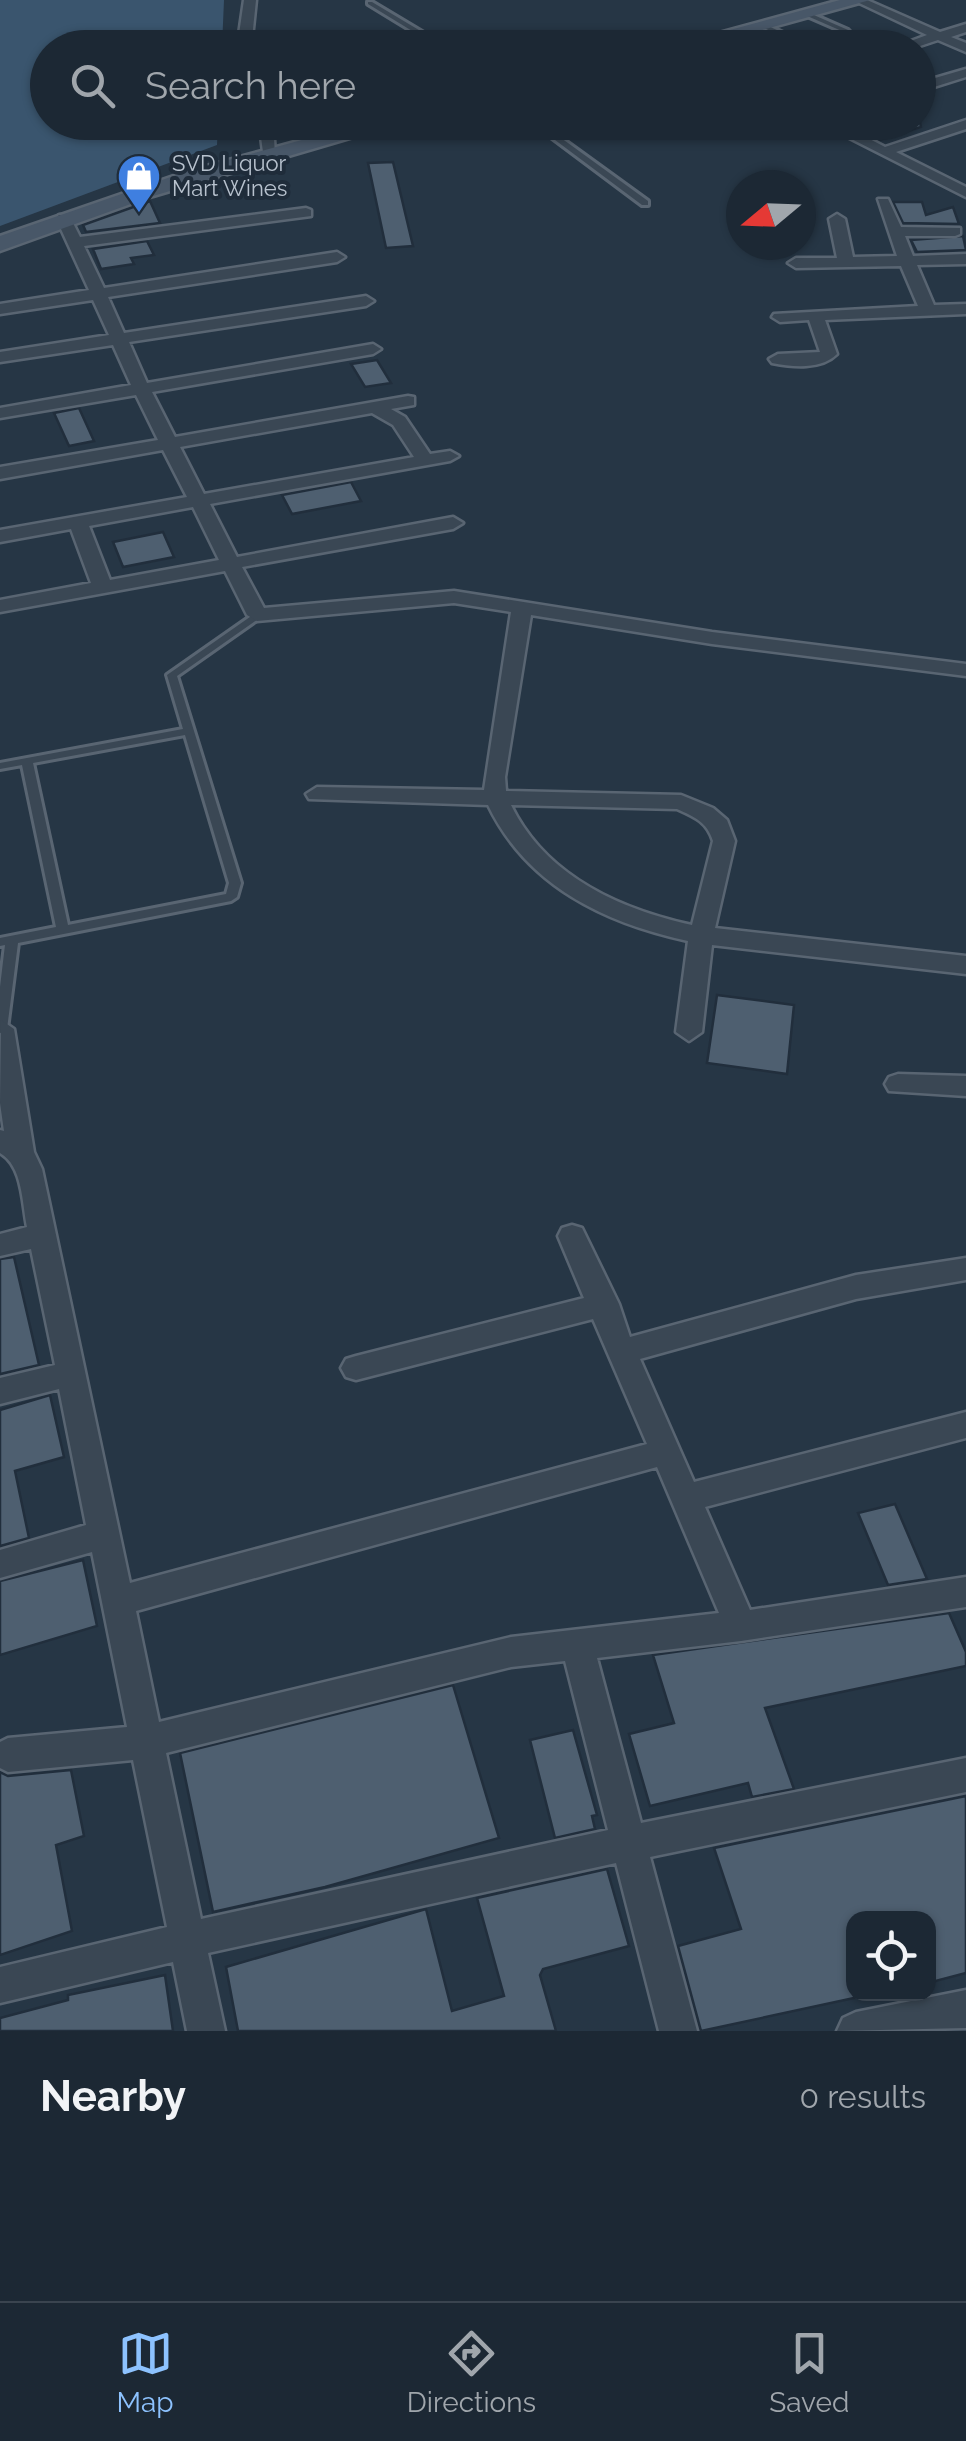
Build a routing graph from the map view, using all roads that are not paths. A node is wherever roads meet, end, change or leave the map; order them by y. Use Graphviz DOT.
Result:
graph roads {
  1 [pos="250,0"];
  2 [pos="860,0"];
  3 [pos="370,3"];
  4 [pos="807,14"];
  5 [pos="762,25"];
  6 [pos="966,28"];
  7 [pos="246,30"];
  8 [pos="416,30"];
  9 [pos="742,30"];
  10 [pos="773,30"];
  11 [pos="844,30"];
  12 [pos="926,30"];
  13 [pos="936,35"];
  14 [pos="939,36"];
  15 [pos="936,37"];
  16 [pos="966,48"];
  17 [pos="966,74"];
  18 [pos="936,83"];
  19 [pos="966,124"];
  20 [pos="936,134"];
  21 [pos="268,140"];
  22 [pos="320,140"];
  23 [pos="558,140"];
  24 [pos="860,140"];
  25 [pos="919,140"];
  26 [pos="270,152"];
  27 [pos="883,152"];
  28 [pos="966,174"];
  29 [pos="940,181"];
  30 [pos="966,193"];
  31 [pos="883,202"];
  32 [pos="644,204"];
  33 [pos="306,213"];
  34 [pos="64,218"];
  35 [pos="837,220"];
  36 [pos="955,231"];
  37 [pos="895,232"];
  38 [pos="76,242"];
  39 [pos="0,244"];
  40 [pos="337,258"];
  41 [pos="966,259"];
  42 [pos="907,261"];
  43 [pos="846,262"];
  44 [pos="796,264"];
  45 [pos="100,292"];
  46 [pos="366,301"];
  47 [pos="0,309"];
  48 [pos="928,309"];
  49 [pos="966,309"];
  50 [pos="815,315"];
  51 [pos="780,317"];
  52 [pos="120,338"];
  53 [pos="373,349"];
  54 [pos="0,357"];
  55 [pos="778,359"];
  56 [pos="142,390"];
  57 [pos="408,401"];
  58 [pos="375,407"];
  59 [pos="0,414"];
  60 [pos="170,444"];
  61 [pos="450,456"];
  62 [pos="425,460"];
  63 [pos="0,473"];
  64 [pos="200,499"];
  65 [pos="78,522"];
  66 [pos="453,522"];
  67 [pos="0,536"];
  68 [pos="233,561"];
  69 [pos="102,586"];
  70 [pos="0,606"];
  71 [pos="522,609"];
  72 [pos="257,614"];
  73 [pos="966,670"];
  74 [pos="189,730"];
  75 [pos="27,760"];
  76 [pos="0,766"];
  77 [pos="318,794"];
  78 [pos="495,797"];
  79 [pos="63,930"];
  80 [pos="701,936"];
  81 [pos="6,941"];
  82 [pos="966,965"];
  83 [pos="1,1029"];
  84 [pos="689,1032"];
  85 [pos="898,1084"];
  86 [pos="966,1086"];
  87 [pos="11,1146"];
  88 [pos="42,1234"];
  89 [pos="572,1236"];
  90 [pos="0,1245"];
  91 [pos="966,1269"];
  92 [pos="605,1304"];
  93 [pos="625,1351"];
  94 [pos="356,1368"];
  95 [pos="69,1374"];
  96 [pos="0,1391"];
  97 [pos="966,1425"];
  98 [pos="668,1451"];
  99 [pos="686,1498"];
  100 [pos="101,1535"];
  101 [pos="0,1564"];
  102 [pos="966,1592"];
  103 [pos="115,1602"];
  104 [pos="741,1626"];
  105 [pos="576,1642"];
  106 [pos="144,1742"];
  107 [pos="8,1755"];
  108 [pos="966,1775"];
  109 [pos="630,1842"];
  110 [pos="187,1938"];
  111 [pos="0,1984"];
  112 [pos="966,2009"];
  113 [pos="206,2031"];
  114 [pos="678,2031"];
  115 [pos="856,2031"];
  1 -- 7 [label="street"];
  2 -- 4 [label="street"];
  2 -- 12 [label="street"];
  3 -- 8 [label="lane"];
  4 -- 5 [label="street"];
  4 -- 11 [label="lane"];
  5 -- 9 [label="street"];
  5 -- 10 [label="lane"];
  6 -- 14 [label="street"];
  13 -- 14 [label="street"];
  14 -- 15 [label="street"];
  14 -- 16 [label="street"];
  17 -- 18 [label="street"];
  19 -- 20 [label="street"];
  21 -- 26 [label="street"];
  22 -- 26 [label="street"];
  23 -- 32 [label="lane"];
  24 -- 27 [label="street"];
  25 -- 27 [label="street"];
  26 -- 34 [label="street"];
  27 -- 29 [label="street"];
  28 -- 29 [label="street"];
  29 -- 30 [label="street"];
  31 -- 37 [label="street"];
  33 -- 38 [label="street"];
  34 -- 38 [label="street"];
  34 -- 39 [label="street"];
  35 -- 43 [label="street"];
  36 -- 37 [label="street"];
  37 -- 42 [label="street"];
  38 -- 45 [label="street"];
  40 -- 45 [label="street"];
  41 -- 42 [label="street"];
  42 -- 43 [label="street"];
  42 -- 48 [label="street"];
  43 -- 44 [label="street"];
  45 -- 47 [label="street"];
  45 -- 52 [label="street"];
  46 -- 52 [label="street"];
  48 -- 49 [label="street"];
  48 -- 50 [label="street"];
  50 -- 51 [label="street"];
  50 -- 55 [label="street"];
  52 -- 54 [label="street"];
  52 -- 56 [label="street"];
  53 -- 56 [label="street"];
  56 -- 59 [label="street"];
  56 -- 60 [label="street"];
  57 -- 58 [label="street"];
  58 -- 60 [label="street"];
  58 -- 62 [label="street"];
  60 -- 63 [label="street"];
  60 -- 64 [label="street"];
  61 -- 62 [label="street"];
  62 -- 64 [label="street"];
  64 -- 65 [label="street"];
  64 -- 68 [label="street"];
  65 -- 67 [label="street"];
  65 -- 69 [label="street"];
  66 -- 68 [label="street"];
  68 -- 69 [label="street"];
  68 -- 72 [label="street"];
  69 -- 70 [label="street"];
  71 -- 72 [label="street"];
  71 -- 73 [label="street"];
  71 -- 78 [label="street"];
  72 -- 74 [label="lane"];
  74 -- 75 [label="lane"];
  74 -- 79 [label="lane"];
  75 -- 76 [label="lane"];
  75 -- 79 [label="lane"];
  77 -- 78 [label="street"];
  78 -- 80 [label="street"];
  78 -- 80 [label="street"];
  79 -- 81 [label="lane"];
  80 -- 82 [label="street"];
  80 -- 84 [label="street"];
  81 -- 83 [label="lane"];
  83 -- 87 [label="street"];
  85 -- 86 [label="street"];
  87 -- 88 [label="street"];
  88 -- 90 [label="street"];
  88 -- 95 [label="street"];
  89 -- 92 [label="street"];
  91 -- 93 [label="street"];
  92 -- 93 [label="street"];
  92 -- 94 [label="street"];
  93 -- 98 [label="street"];
  95 -- 96 [label="street"];
  95 -- 100 [label="street"];
  97 -- 99 [label="street"];
  98 -- 99 [label="street"];
  98 -- 103 [label="street"];
  99 -- 104 [label="street"];
  100 -- 101 [label="street"];
  100 -- 103 [label="street"];
  102 -- 104 [label="street"];
  103 -- 106 [label="street"];
  104 -- 105 [label="street"];
  105 -- 106 [label="street"];
  105 -- 109 [label="street"];
  106 -- 107 [label="street"];
  106 -- 110 [label="street"];
  108 -- 109 [label="street"];
  109 -- 110 [label="street"];
  109 -- 114 [label="street"];
  110 -- 111 [label="street"];
  110 -- 113 [label="street"];
  112 -- 115 [label="street"];
}
